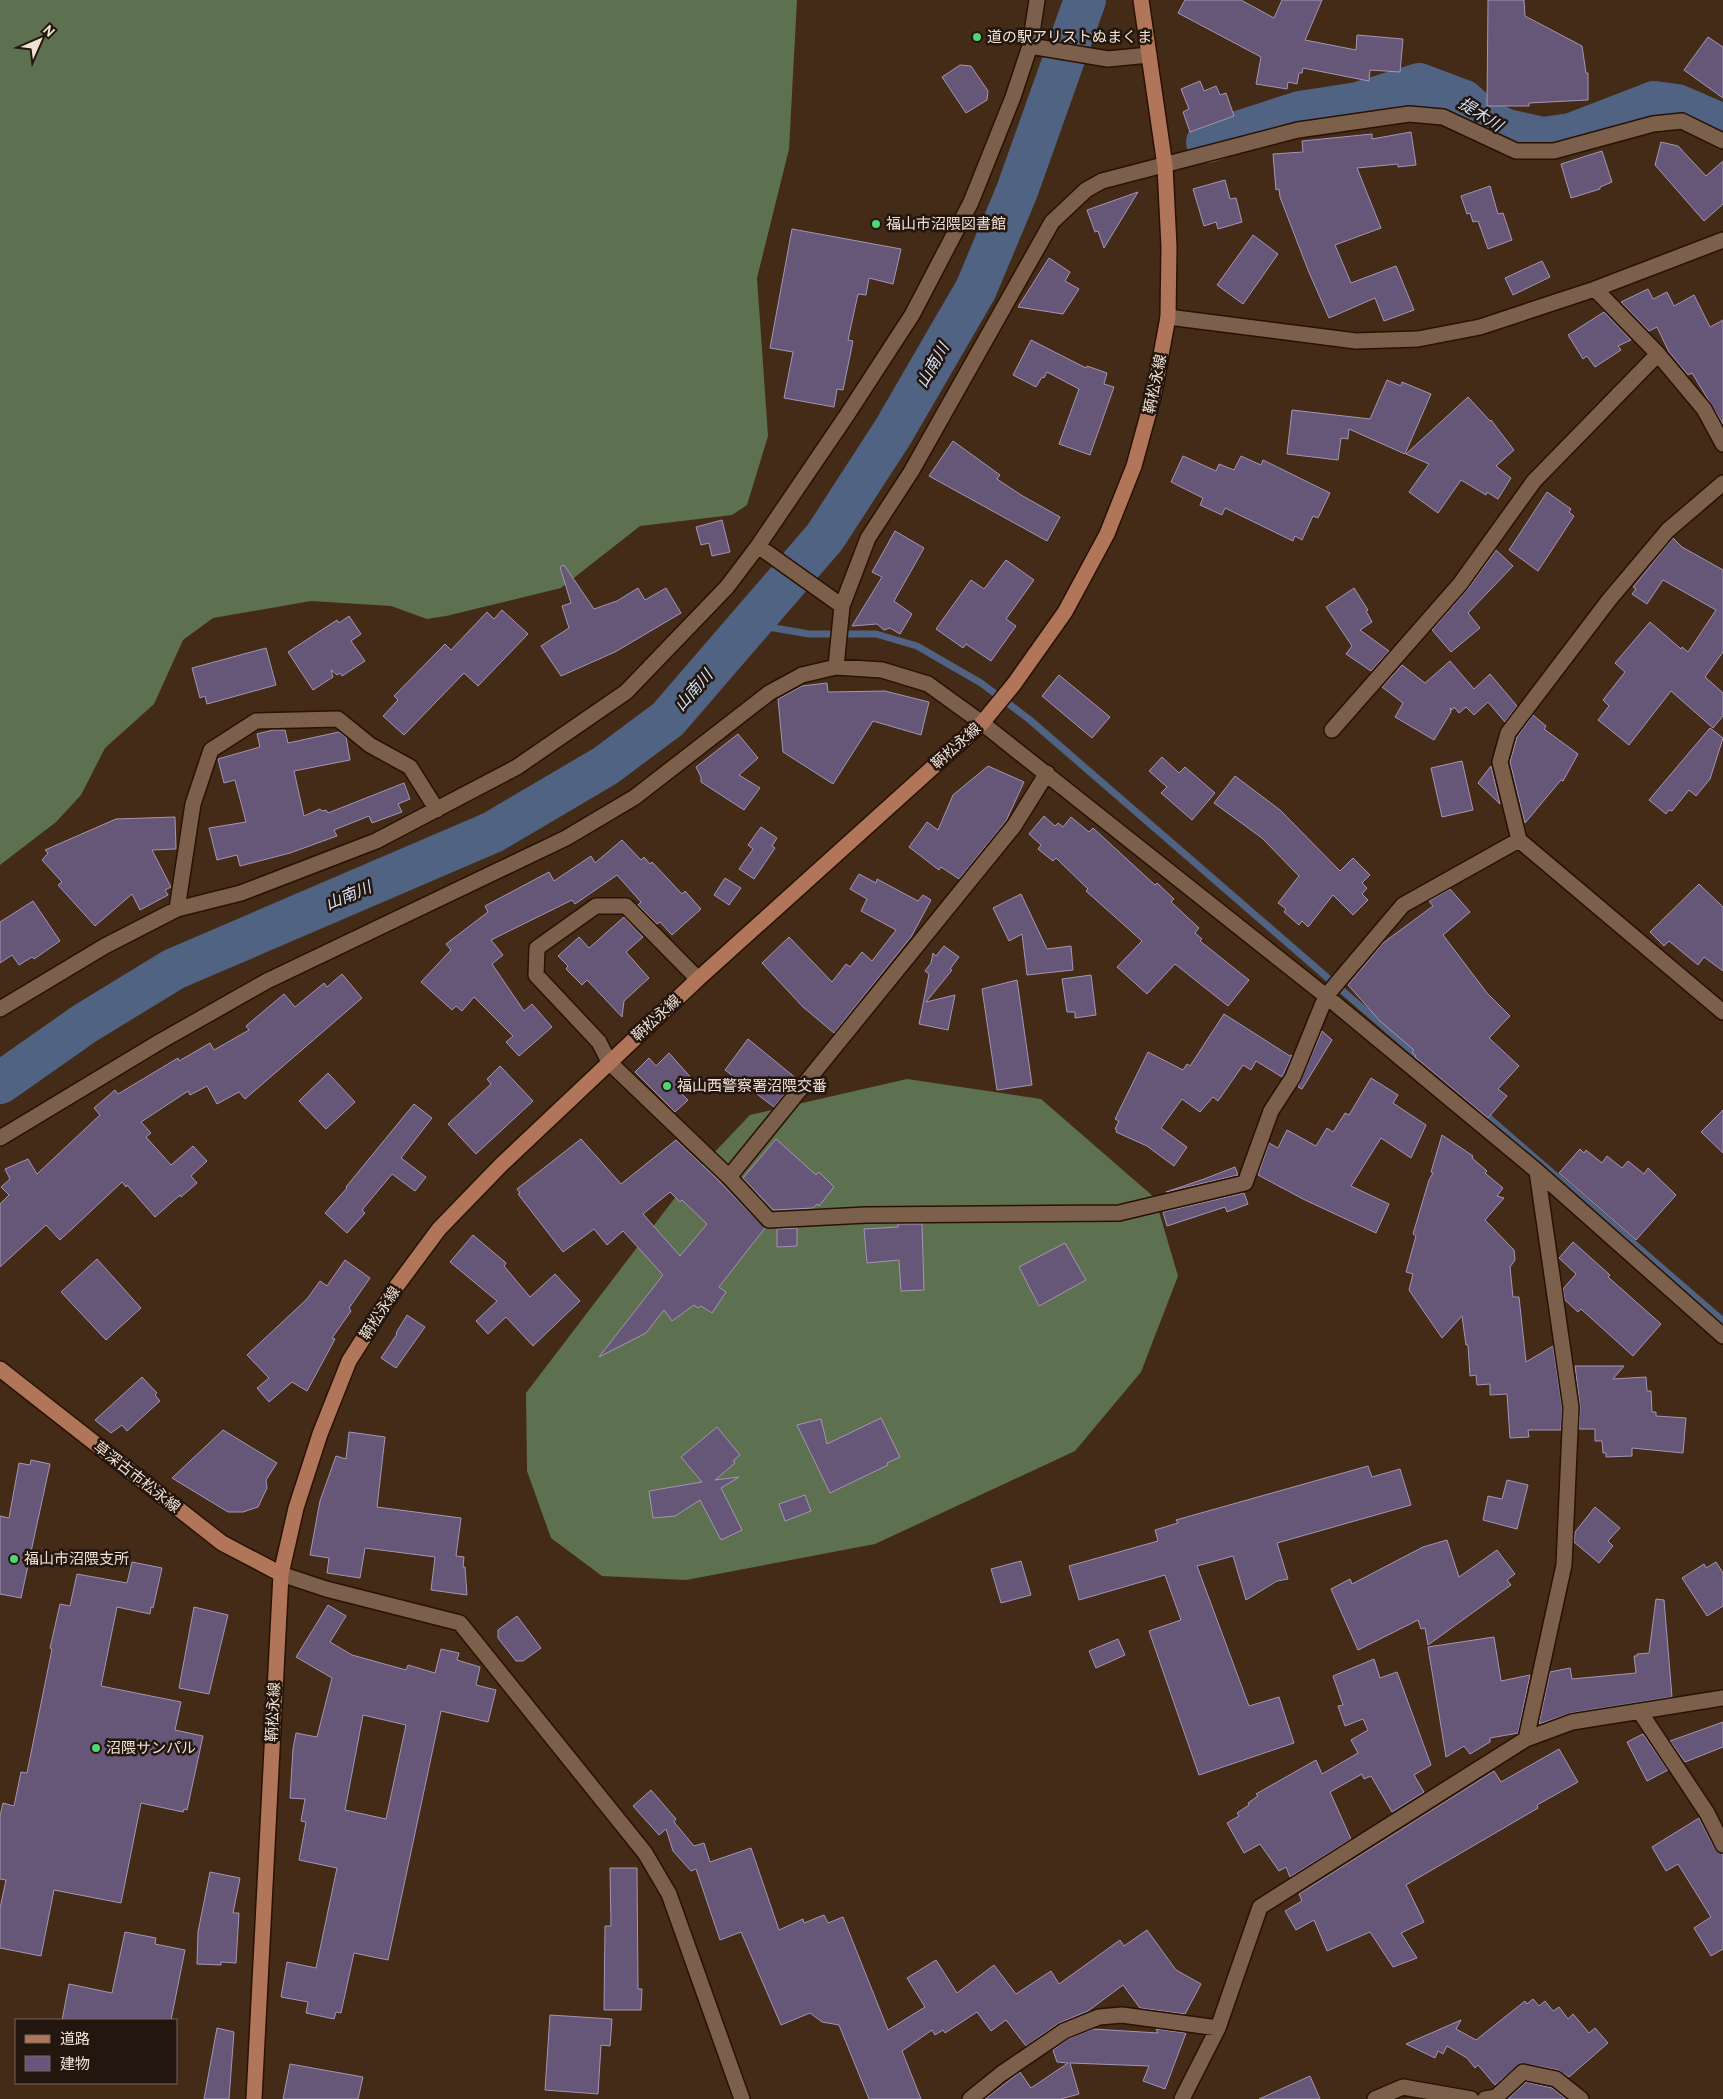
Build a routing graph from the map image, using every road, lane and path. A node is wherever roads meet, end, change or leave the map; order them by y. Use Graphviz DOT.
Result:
graph roads {
  1 [pos="1037,0"];
  2 [pos="1141,0"];
  3 [pos="1038,47"];
  4 [pos="1149,56"];
  5 [pos="1723,141"];
  6 [pos="1165,166"];
  7 [pos="1723,240"];
  8 [pos="1595,290"];
  9 [pos="1168,317"];
  10 [pos="1658,354"];
  11 [pos="1723,444"];
  12 [pos="1723,483"];
  13 [pos="758,546"];
  14 [pos="842,606"];
  15 [pos="836,667"];
  16 [pos="986,718"];
  17 [pos="1332,730"];
  18 [pos="1047,773"];
  19 [pos="436,810"];
  20 [pos="1519,840"];
  21 [pos="176,909"];
  22 [pos="698,979"];
  23 [pos="1332,989"];
  24 [pos="0,1009"];
  25 [pos="1723,1012"];
  26 [pos="609,1062"];
  27 [pos="0,1138"];
  28 [pos="1537,1171"];
  29 [pos="728,1177"];
  30 [pos="1723,1336"];
  31 [pos="0,1369"];
  32 [pos="280,1574"];
  33 [pos="1723,1698"];
  34 [pos="1640,1712"];
  35 [pos="1526,1739"];
  36 [pos="1723,1845"];
  37 [pos="1218,2028"];
  38 [pos="254,2099"];
  39 [pos="742,2099"];
  40 [pos="970,2099"];
  41 [pos="1182,2099"];
  42 [pos="1375,2099"];
  43 [pos="1471,2099"];
  44 [pos="1485,2099"];
  45 [pos="1581,2099"];
  1 -- 3 [label="street"];
  2 -- 4 [label="main road, 鞆松永線"];
  3 -- 4 [label="street"];
  3 -- 13 [label="street"];
  4 -- 6 [label="main road, 鞆松永線"];
  5 -- 6 [label="street"];
  6 -- 9 [label="main road, 鞆松永線"];
  6 -- 14 [label="street"];
  7 -- 8 [label="street"];
  8 -- 9 [label="street"];
  8 -- 10 [label="street"];
  9 -- 16 [label="main road, 鞆松永線"];
  10 -- 11 [label="street"];
  10 -- 17 [label="street"];
  12 -- 20 [label="street"];
  13 -- 14 [label="street"];
  13 -- 19 [label="street"];
  14 -- 15 [label="street"];
  15 -- 16 [label="street"];
  15 -- 27 [label="street"];
  16 -- 18 [label="street"];
  16 -- 22 [label="main road, 鞆松永線"];
  18 -- 23 [label="street"];
  18 -- 29 [label="street"];
  19 -- 21 [label="street"];
  19 -- 21 [label="street"];
  20 -- 23 [label="street"];
  20 -- 25 [label="street"];
  21 -- 24 [label="street"];
  22 -- 26 [label="main road, 鞆松永線"];
  22 -- 26 [label="street"];
  23 -- 28 [label="street"];
  23 -- 29 [label="street"];
  26 -- 29 [label="street"];
  26 -- 32 [label="main road, 鞆松永線"];
  28 -- 30 [label="street"];
  28 -- 35 [label="street"];
  31 -- 32 [label="main road, 草深古市松永線"];
  32 -- 38 [label="main road, 鞆松永線"];
  32 -- 39 [label="street"];
  33 -- 34 [label="street"];
  34 -- 35 [label="street"];
  34 -- 36 [label="street"];
  35 -- 37 [label="street"];
  37 -- 40 [label="street"];
  37 -- 41 [label="street"];
  42 -- 43 [label="street"];
  44 -- 45 [label="street"];
}
